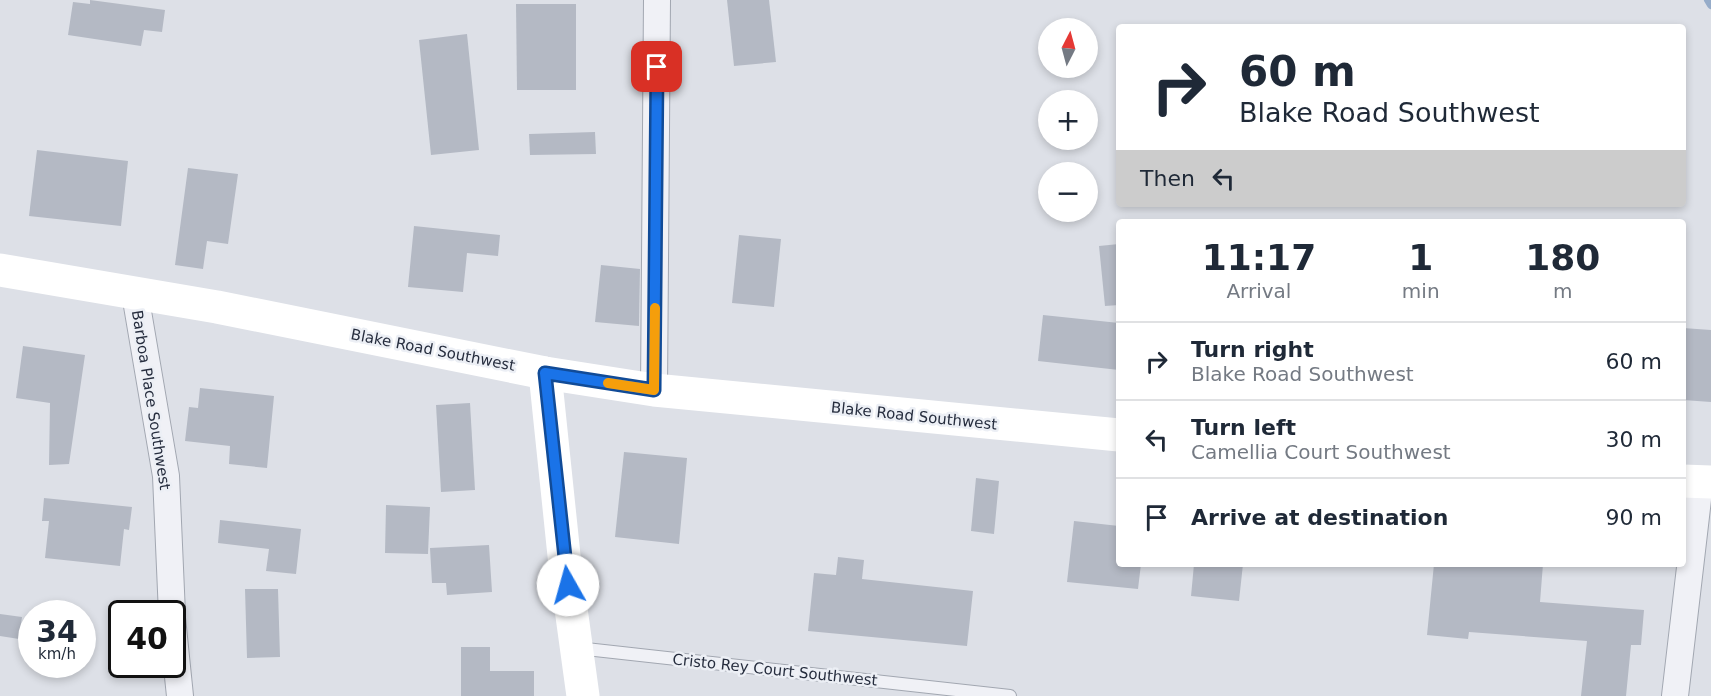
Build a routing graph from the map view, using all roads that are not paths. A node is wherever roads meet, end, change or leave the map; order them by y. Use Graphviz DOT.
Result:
graph roads {
  1 [pos="657,0"];
  2 [pos="0,270"];
  3 [pos="135,294"];
  4 [pos="545,373"];
  5 [pos="654,390"];
  6 [pos="1116,435"];
  7 [pos="1698,482"];
  8 [pos="171,600"];
  9 [pos="576,648"];
  10 [pos="178,678"];
  11 [pos="180,696"];
  12 [pos="583,696"];
  13 [pos="1010,696"];
  14 [pos="1675,696"];
  1 -- 5 [label="street"];
  2 -- 3 [label="street, Blake Road Southwest"];
  3 -- 4 [label="street, Blake Road Southwest"];
  3 -- 8 [label="street, Barboa Place Southwest"];
  4 -- 5 [label="street, Blake Road Southwest"];
  4 -- 9 [label="street"];
  5 -- 6 [label="street, Blake Road Southwest"];
  7 -- 14 [label="street"];
  9 -- 12 [label="street"];
  9 -- 13 [label="lane, Cristo Rey Court Southwest"];
  10 -- 11 [label="street"];
}
